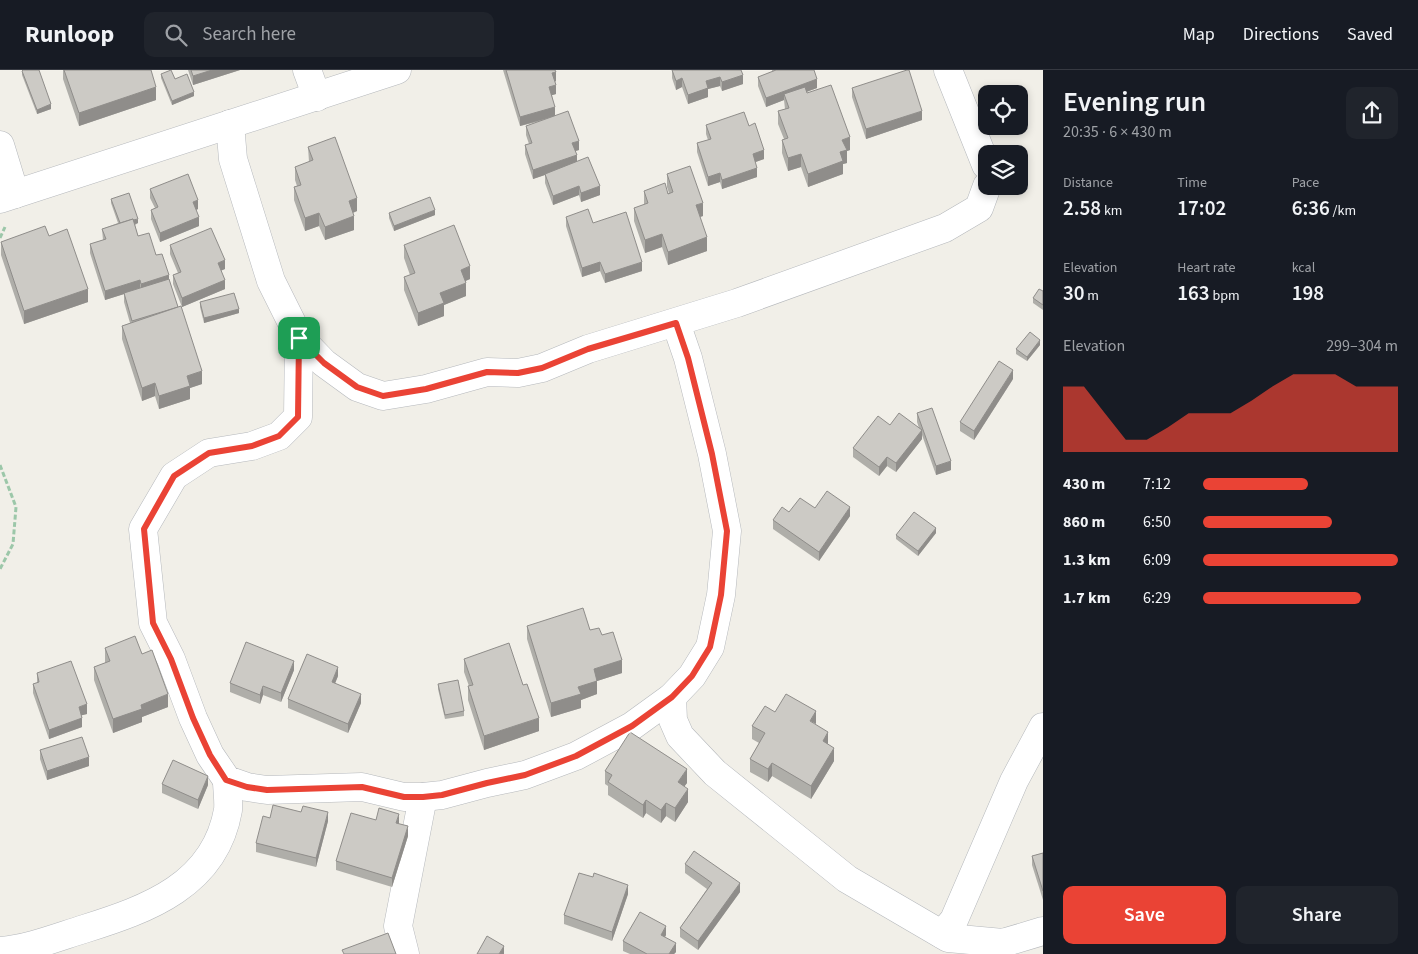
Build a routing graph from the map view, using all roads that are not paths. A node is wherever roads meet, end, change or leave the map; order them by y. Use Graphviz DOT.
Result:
graph roads {
  1 [pos="307,70"];
  2 [pos="397,70"];
  3 [pos="948,70"];
  4 [pos="317,97"];
  5 [pos="230,124"];
  6 [pos="0,145"];
  7 [pos="978,145"];
  8 [pos="984,195"];
  9 [pos="8,196"];
  10 [pos="676,323"];
  11 [pos="299,338"];
  12 [pos="672,697"];
  13 [pos="1043,727"];
  14 [pos="226,780"];
  15 [pos="423,797"];
  16 [pos="1043,931"];
  17 [pos="941,942"];
  18 [pos="0,951"];
  19 [pos="405,954"];
  1 -- 4 [label="street"];
  2 -- 4 [label="street"];
  3 -- 7 [label="street"];
  4 -- 5 [label="street"];
  5 -- 9 [label="street"];
  5 -- 11 [label="street"];
  6 -- 9 [label="street"];
  8 -- 10 [label="street"];
  10 -- 11 [label="street"];
  10 -- 12 [label="street"];
  11 -- 14 [label="street"];
  12 -- 15 [label="street"];
  12 -- 17 [label="street"];
  13 -- 17 [label="street"];
  14 -- 15 [label="street"];
  14 -- 18 [label="street"];
  15 -- 19 [label="street"];
  16 -- 17 [label="street"];
}
